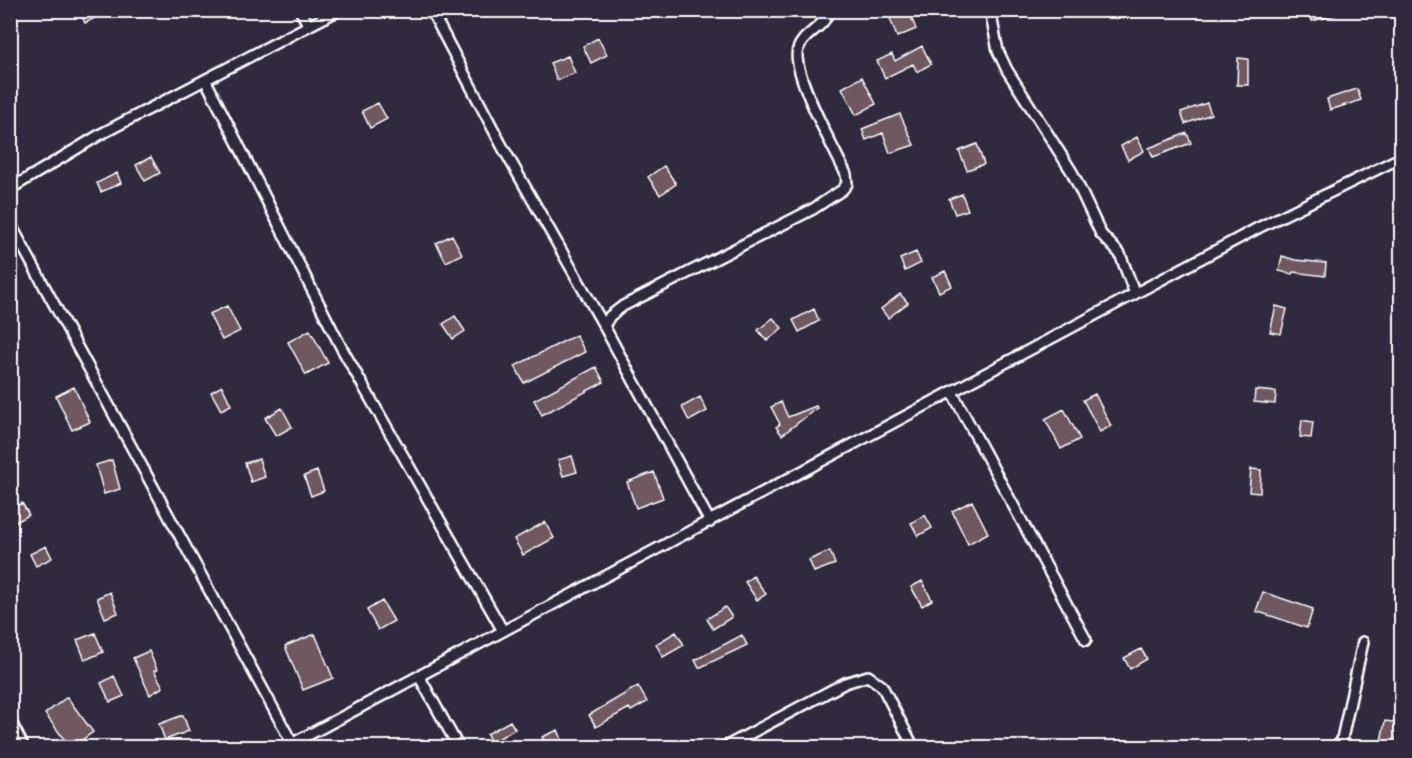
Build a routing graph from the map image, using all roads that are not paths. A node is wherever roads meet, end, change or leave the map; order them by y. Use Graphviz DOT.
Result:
graph roads {
  1 [pos="300,10"];
  2 [pos="339,10"];
  3 [pos="431,10"];
  4 [pos="829,10"];
  5 [pos="990,10"];
  6 [pos="309,26"];
  7 [pos="206,81"];
  8 [pos="1401,157"];
  9 [pos="10,189"];
  10 [pos="10,223"];
  11 [pos="1135,294"];
  12 [pos="604,326"];
  13 [pos="952,392"];
  14 [pos="710,522"];
  15 [pos="503,632"];
  16 [pos="1086,640"];
  17 [pos="1363,642"];
  18 [pos="419,676"];
  19 [pos="10,720"];
  20 [pos="288,745"];
  21 [pos="24,747"];
  22 [pos="459,747"];
  23 [pos="723,747"];
  24 [pos="914,747"];
  25 [pos="1340,747"];
  1 -- 6 [label="street"];
  2 -- 6 [label="street"];
  3 -- 12 [label="street"];
  4 -- 12 [label="street"];
  5 -- 11 [label="street"];
  6 -- 7 [label="street"];
  7 -- 9 [label="street"];
  7 -- 15 [label="street"];
  8 -- 11 [label="street"];
  10 -- 20 [label="street"];
  11 -- 13 [label="street"];
  12 -- 14 [label="street"];
  13 -- 14 [label="street"];
  13 -- 16 [label="street"];
  14 -- 15 [label="street"];
  15 -- 18 [label="street"];
  17 -- 25 [label="street"];
  18 -- 20 [label="street"];
  18 -- 22 [label="street"];
  19 -- 21 [label="street"];
  23 -- 24 [label="street"];
}
